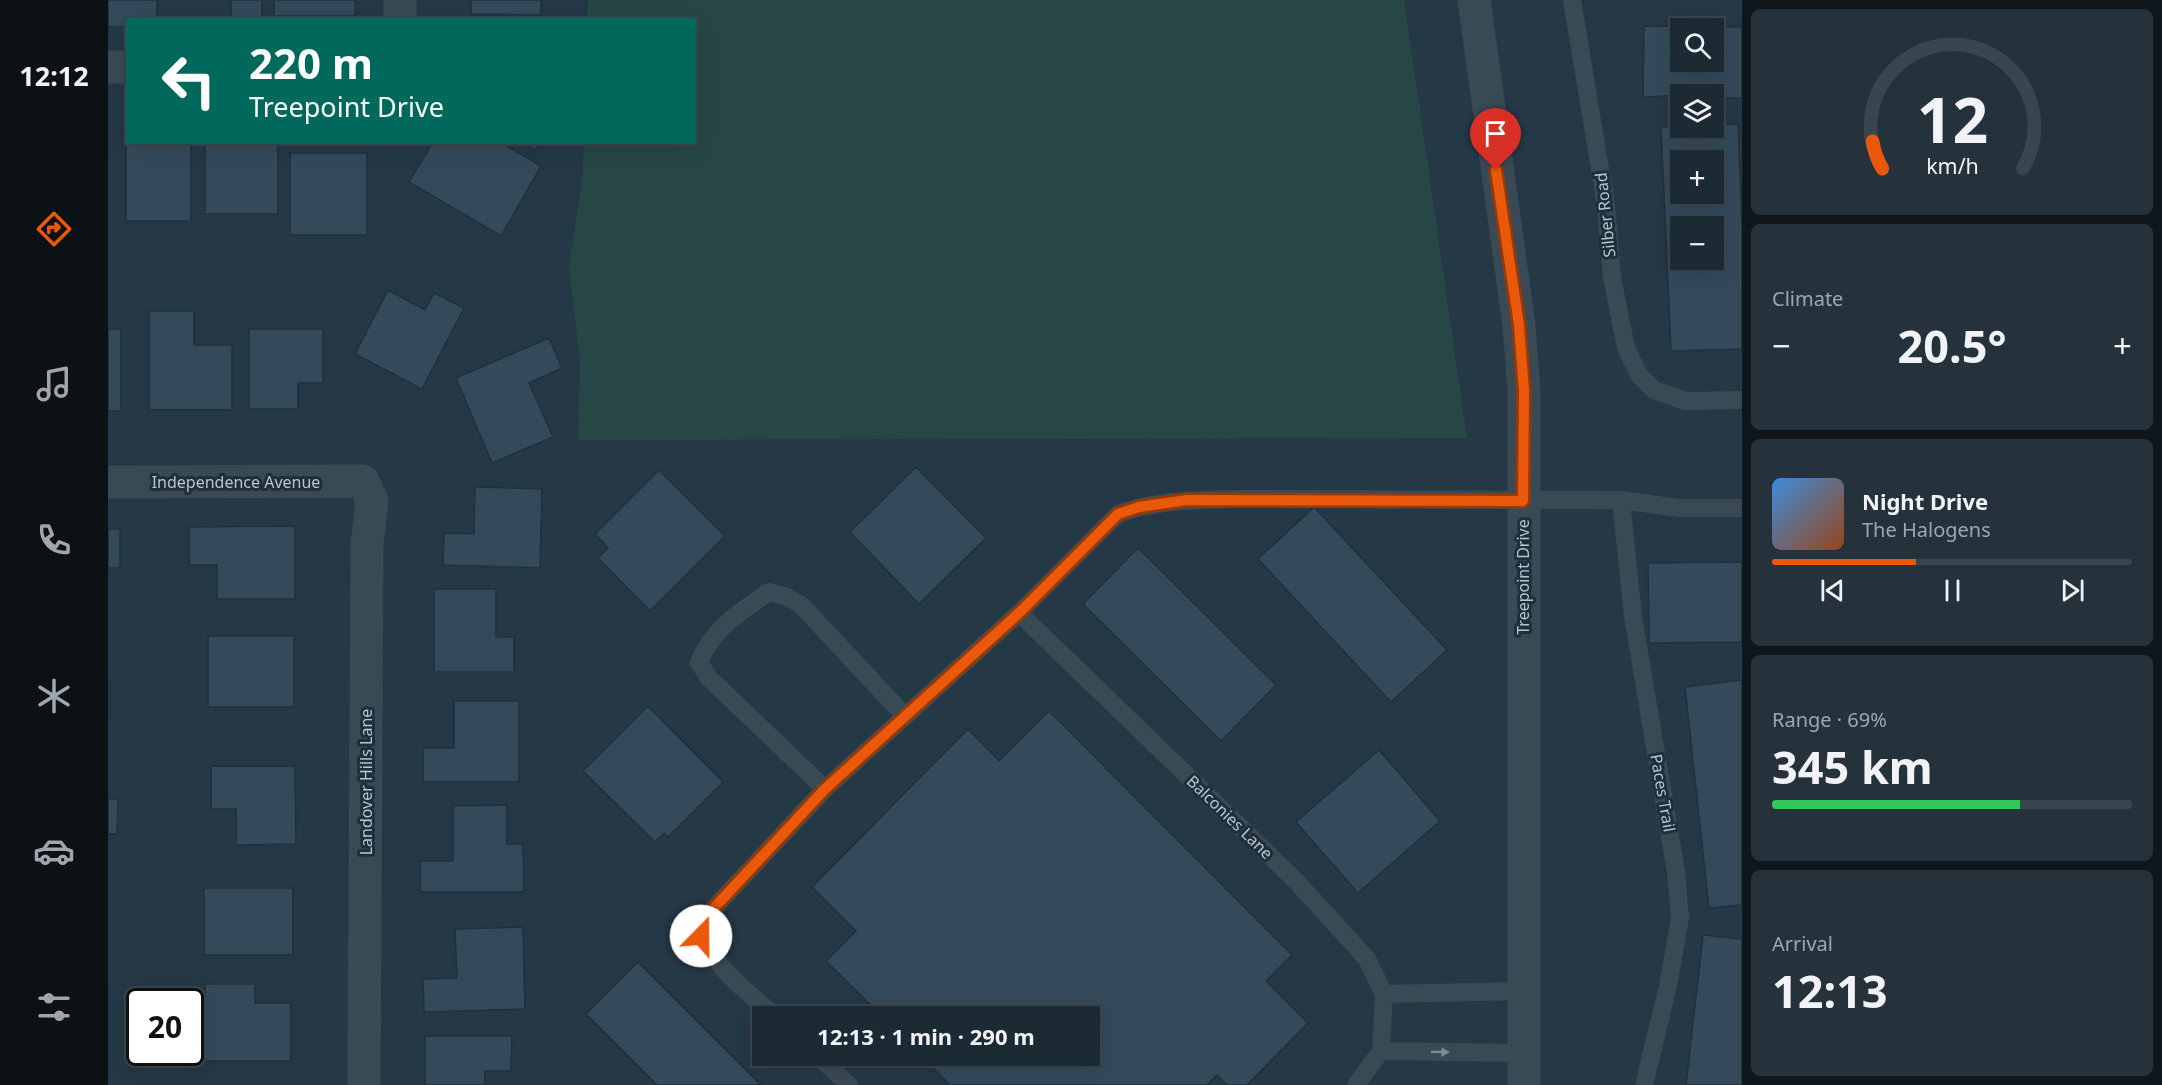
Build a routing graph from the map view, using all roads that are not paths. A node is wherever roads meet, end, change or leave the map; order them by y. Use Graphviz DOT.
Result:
graph roads {
  1 [pos="400,0"];
  2 [pos="1474,0"];
  3 [pos="1572,0"];
  4 [pos="400,18"];
  5 [pos="108,67"];
  6 [pos="126,67"];
  7 [pos="1742,400"];
  8 [pos="363,481"];
  9 [pos="108,482"];
  10 [pos="1621,500"];
  11 [pos="1523,501"];
  12 [pos="1742,508"];
  13 [pos="1019,613"];
  14 [pos="904,715"];
  15 [pos="825,789"];
  16 [pos="1524,991"];
  17 [pos="1384,994"];
  18 [pos="764,1006"];
  19 [pos="1381,1051"];
  20 [pos="829,1066"];
  21 [pos="1524,1069"];
  22 [pos="364,1085"];
  23 [pos="849,1085"];
  24 [pos="1356,1085"];
  25 [pos="1644,1085"];
  1 -- 4 [label="street"];
  2 -- 11 [label="street, Treepoint Drive"];
  3 -- 7 [label="lane, Silber Road"];
  5 -- 6 [label="street"];
  8 -- 9 [label="street, Independence Avenue"];
  8 -- 22 [label="street, Landover Hills Lane"];
  10 -- 11 [label="lane"];
  10 -- 12 [label="lane"];
  10 -- 25 [label="lane, Paces Trail"];
  11 -- 13 [label="lane"];
  11 -- 16 [label="street, Treepoint Drive"];
  13 -- 14 [label="lane"];
  13 -- 17 [label="lane, Balconies Lane"];
  14 -- 15 [label="lane"];
  14 -- 15 [label="lane"];
  15 -- 18 [label="lane"];
  16 -- 17 [label="lane"];
  16 -- 21 [label="street, Treepoint Drive"];
  17 -- 19 [label="lane, Balconies Lane"];
  19 -- 21 [label="lane, one-way"];
  19 -- 24 [label="lane"];
  20 -- 23 [label="lane"];
}
